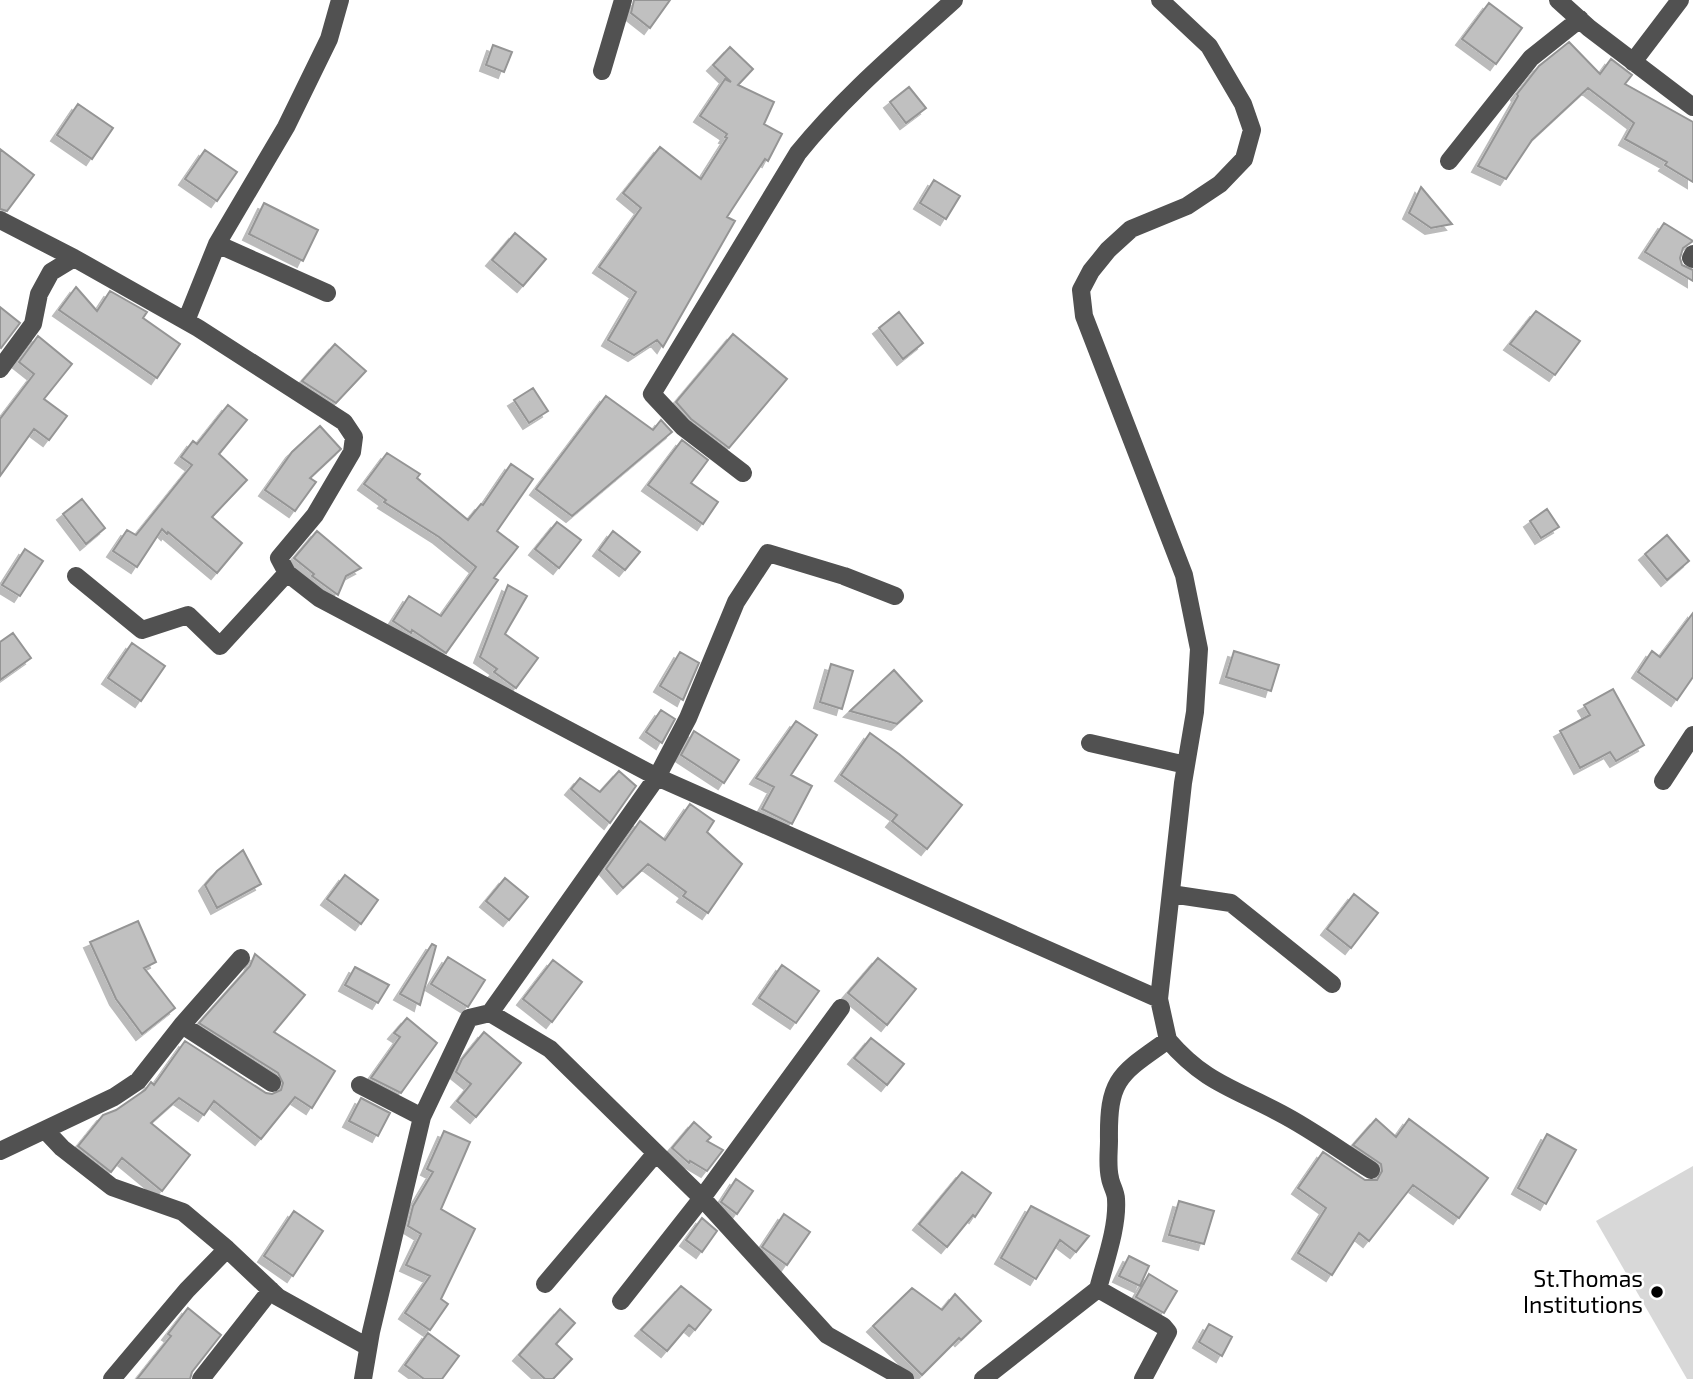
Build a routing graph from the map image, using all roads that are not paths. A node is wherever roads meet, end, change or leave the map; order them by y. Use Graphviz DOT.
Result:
graph roads {
  1 [pos="340,0"];
  2 [pos="623,0"];
  3 [pos="954,0"];
  4 [pos="1160,0"];
  5 [pos="1558,0"];
  6 [pos="1680,0"];
  7 [pos="1580,19"];
  8 [pos="1633,62"];
  9 [pos="602,71"];
  10 [pos="1693,107"];
  11 [pos="1449,161"];
  12 [pos="0,220"];
  13 [pos="217,244"];
  14 [pos="74,258"];
  15 [pos="327,293"];
  16 [pos="186,321"];
  17 [pos="0,369"];
  18 [pos="743,473"];
  19 [pos="287,573"];
  20 [pos="76,576"];
  21 [pos="895,596"];
  22 [pos="1693,735"];
  23 [pos="1090,743"];
  24 [pos="1186,765"];
  25 [pos="657,777"];
  26 [pos="1663,780"];
  27 [pos="1171,894"];
  28 [pos="241,958"];
  29 [pos="1332,984"];
  30 [pos="1159,999"];
  31 [pos="841,1008"];
  32 [pos="490,1013"];
  33 [pos="181,1025"];
  34 [pos="1168,1040"];
  35 [pos="272,1083"];
  36 [pos="360,1085"];
  37 [pos="422,1117"];
  38 [pos="45,1130"];
  39 [pos="0,1151"];
  40 [pos="656,1153"];
  41 [pos="1371,1170"];
  42 [pos="702,1198"];
  43 [pos="228,1249"];
  44 [pos="545,1284"];
  45 [pos="1098,1289"];
  46 [pos="271,1290"];
  47 [pos="621,1301"];
  48 [pos="368,1347"];
  49 [pos="112,1379"];
  50 [pos="201,1379"];
  51 [pos="363,1379"];
  52 [pos="905,1379"];
  53 [pos="982,1379"];
  54 [pos="1143,1379"];
  1 -- 13 [label="street"];
  2 -- 9 [label="street"];
  3 -- 18 [label="street"];
  4 -- 24 [label="street"];
  5 -- 7 [label="street"];
  6 -- 8 [label="street"];
  7 -- 8 [label="street"];
  7 -- 11 [label="street"];
  8 -- 10 [label="street"];
  12 -- 14 [label="street"];
  13 -- 15 [label="street"];
  13 -- 16 [label="street"];
  14 -- 16 [label="street"];
  14 -- 17 [label="street"];
  16 -- 19 [label="street"];
  19 -- 20 [label="street"];
  19 -- 25 [label="street"];
  21 -- 25 [label="street"];
  22 -- 26 [label="street"];
  23 -- 24 [label="street"];
  24 -- 27 [label="street"];
  25 -- 30 [label="street"];
  25 -- 32 [label="street"];
  27 -- 29 [label="street"];
  27 -- 30 [label="street"];
  28 -- 33 [label="street"];
  30 -- 34 [label="street"];
  31 -- 42 [label="street"];
  32 -- 37 [label="street"];
  32 -- 40 [label="street"];
  33 -- 35 [label="street"];
  33 -- 38 [label="street"];
  34 -- 41 [label="street"];
  34 -- 45 [label="street"];
  36 -- 37 [label="street"];
  37 -- 48 [label="street"];
  38 -- 39 [label="street"];
  38 -- 43 [label="street"];
  40 -- 42 [label="street"];
  40 -- 44 [label="street"];
  42 -- 47 [label="street"];
  42 -- 52 [label="street"];
  43 -- 46 [label="street"];
  43 -- 49 [label="street"];
  45 -- 53 [label="street"];
  45 -- 54 [label="street"];
  46 -- 48 [label="street"];
  46 -- 50 [label="street"];
  48 -- 51 [label="street"];
}
